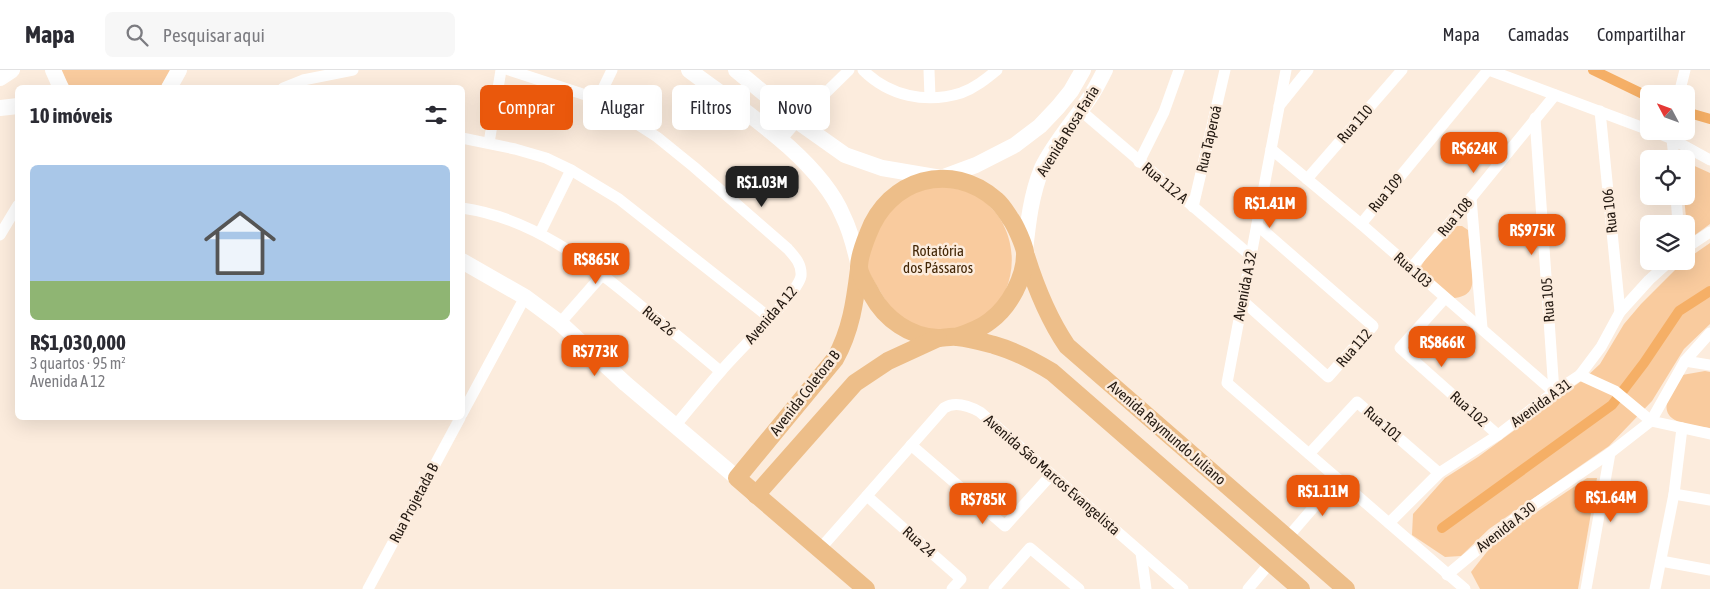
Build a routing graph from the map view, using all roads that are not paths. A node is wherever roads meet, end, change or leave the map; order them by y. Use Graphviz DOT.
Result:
graph roads {
  1 [pos="12,70"];
  2 [pos="53,70"];
  3 [pos="353,70"];
  4 [pos="501,70"];
  5 [pos="509,70"];
  6 [pos="612,70"];
  7 [pos="689,70"];
  8 [pos="736,70"];
  9 [pos="849,70"];
  10 [pos="864,70"];
  11 [pos="929,70"];
  12 [pos="997,70"];
  13 [pos="1083,70"];
  14 [pos="1105,70"];
  15 [pos="1179,70"];
  16 [pos="1225,70"];
  17 [pos="1286,70"];
  18 [pos="1308,70"];
  19 [pos="1402,70"];
  20 [pos="1488,70"];
  21 [pos="1685,70"];
  22 [pos="0,78"];
  23 [pos="60,85"];
  24 [pos="290,85"];
  25 [pos="605,85"];
  26 [pos="1681,85"];
  27 [pos="830,89"];
  28 [pos="760,90"];
  29 [pos="583,94"];
  30 [pos="1555,95"];
  31 [pos="930,97"];
  32 [pos="15,106"];
  33 [pos="1278,107"];
  34 [pos="0,108"];
  35 [pos="1080,110"];
  36 [pos="1600,111"];
  37 [pos="1535,118"];
  38 [pos="1640,127"];
  39 [pos="646,130"];
  40 [pos="789,130"];
  41 [pos="810,130"];
  42 [pos="465,139"];
  43 [pos="781,140"];
  44 [pos="1674,140"];
  45 [pos="489,143"];
  46 [pos="1271,149"];
  47 [pos="1710,160"];
  48 [pos="1139,162"];
  49 [pos="571,170"];
  50 [pos="941,178"];
  51 [pos="1307,179"];
  52 [pos="1471,198"];
  53 [pos="1193,207"];
  54 [pos="465,209"];
  55 [pos="15,210"];
  56 [pos="1361,224"];
  57 [pos="1257,225"];
  58 [pos="1710,232"];
  59 [pos="540,233"];
  60 [pos="0,235"];
  61 [pos="1695,242"];
  62 [pos="1025,251"];
  63 [pos="1251,256"];
  64 [pos="465,263"];
  65 [pos="859,268"];
  66 [pos="1412,268"];
  67 [pos="1660,270"];
  68 [pos="603,274"];
  69 [pos="525,297"];
  70 [pos="1445,298"];
  71 [pos="1243,301"];
  72 [pos="1620,312"];
  73 [pos="770,318"];
  74 [pos="560,323"];
  75 [pos="1482,328"];
  76 [pos="1710,334"];
  77 [pos="956,337"];
  78 [pos="938,338"];
  79 [pos="1685,361"];
  80 [pos="1710,365"];
  81 [pos="720,371"];
  82 [pos="1580,375"];
  83 [pos="1554,392"];
  84 [pos="465,408"];
  85 [pos="459,420"];
  86 [pos="1651,421"];
  87 [pos="675,426"];
  88 [pos="1682,428"];
  89 [pos="1710,434"];
  90 [pos="1498,435"];
  91 [pos="911,445"];
  92 [pos="1610,453"];
  93 [pos="1309,454"];
  94 [pos="1439,473"];
  95 [pos="1051,475"];
  96 [pos="737,478"];
  97 [pos="1338,479"];
  98 [pos="1674,494"];
  99 [pos="756,495"];
  100 [pos="867,496"];
  101 [pos="1710,500"];
  102 [pos="1389,523"];
  103 [pos="1288,537"];
  104 [pos="820,550"];
  105 [pos="1141,553"];
  106 [pos="1661,561"];
  107 [pos="1270,563"];
  108 [pos="1710,570"];
  109 [pos="1447,575"];
  110 [pos="368,589"];
  111 [pos="866,589"];
  112 [pos="952,589"];
  113 [pos="994,589"];
  114 [pos="1079,589"];
  115 [pos="1146,589"];
  116 [pos="1181,589"];
  117 [pos="1248,589"];
  118 [pos="1301,589"];
  119 [pos="1346,589"];
  120 [pos="1465,589"];
  121 [pos="1586,589"];
  122 [pos="1655,589"];
  1 -- 22 [label="street"];
  2 -- 23 [label="street"];
  3 -- 24 [label="street"];
  4 -- 45 [label="street"];
  5 -- 29 [label="street, Avenida A 12"];
  6 -- 25 [label="street"];
  7 -- 43 [label="street, Avenida Coletora B"];
  8 -- 28 [label="street"];
  9 -- 27 [label="street"];
  10 -- 31 [label="street"];
  11 -- 31 [label="street"];
  12 -- 31 [label="street"];
  13 -- 50 [label="street, Avenida Rosa Faria"];
  14 -- 35 [label="street, Avenida Rosa Faria"];
  15 -- 48 [label="street"];
  16 -- 53 [label="street, Rua Taperoá"];
  17 -- 33 [label="street, Avenida A 32"];
  18 -- 33 [label="street"];
  19 -- 51 [label="street, Rua 110"];
  20 -- 30 [label="street"];
  20 -- 56 [label="street, Rua 109"];
  21 -- 26 [label="street"];
  30 -- 36 [label="street"];
  30 -- 37 [label="street, Rua 108"];
  32 -- 34 [label="street"];
  33 -- 46 [label="street, Avenida A 32"];
  35 -- 48 [label="street, Rua 112 A"];
  35 -- 62 [label="street, Avenida Rosa Faria"];
  36 -- 38 [label="street"];
  36 -- 72 [label="street, Rua 106"];
  37 -- 52 [label="street, Rua 108"];
  37 -- 83 [label="street, Rua 105"];
  39 -- 73 [label="street, Avenida A 12"];
  40 -- 43 [label="street"];
  41 -- 50 [label="street"];
  42 -- 45 [label="street"];
  43 -- 65 [label="street, Avenida Coletora B"];
  44 -- 47 [label="street"];
  45 -- 49 [label="street"];
  46 -- 51 [label="street, Rua 103"];
  46 -- 57 [label="street, Avenida A 32"];
  48 -- 53 [label="street, Rua 112 A"];
  49 -- 59 [label="street"];
  49 -- 73 [label="street"];
  50 -- 62 [label="main road"];
  50 -- 65 [label="main road"];
  51 -- 56 [label="street, Rua 103"];
  52 -- 66 [label="street, Rua 108"];
  52 -- 75 [label="street"];
  53 -- 63 [label="street, Rua 112 A"];
  54 -- 59 [label="street, Rua 26"];
  55 -- 60 [label="street"];
  56 -- 66 [label="street, Rua 103"];
  57 -- 63 [label="street, Avenida A 32"];
  57 -- 71 [label="street, Rua 112"];
  58 -- 61 [label="street"];
  59 -- 68 [label="street, Rua 26"];
  62 -- 77 [label="main road"];
  62 -- 103 [label="main road, Avenida Raymundo Juliano"];
  63 -- 71 [label="street, Avenida A 32"];
  64 -- 69 [label="street"];
  65 -- 78 [label="main road"];
  65 -- 96 [label="main road, Avenida Coletora B"];
  66 -- 70 [label="street, Rua 103"];
  67 -- 72 [label="street, Avenida A 31"];
  68 -- 74 [label="street"];
  68 -- 81 [label="street, Rua 26"];
  69 -- 74 [label="street"];
  69 -- 84 [label="street"];
  70 -- 75 [label="street, Rua 103"];
  70 -- 90 [label="street, Rua 102"];
  71 -- 93 [label="street, Avenida A 32"];
  72 -- 82 [label="street, Avenida A 31"];
  73 -- 81 [label="street, Avenida A 12"];
  74 -- 87 [label="street"];
  75 -- 83 [label="street, Rua 103"];
  76 -- 79 [label="street, Avenida A 30"];
  77 -- 78 [label="main road"];
  77 -- 107 [label="main road, Avenida Raymundo Juliano"];
  78 -- 99 [label="main road, Avenida Coletora B"];
  79 -- 80 [label="street"];
  79 -- 86 [label="street, Avenida A 30"];
  81 -- 87 [label="street, Avenida A 12"];
  82 -- 83 [label="street, Avenida A 31"];
  82 -- 86 [label="street"];
  83 -- 90 [label="street, Avenida A 31"];
  85 -- 110 [label="street, Rua Projetada B"];
  86 -- 88 [label="street"];
  86 -- 92 [label="street, Avenida A 30"];
  87 -- 96 [label="street"];
  88 -- 89 [label="street"];
  88 -- 98 [label="street"];
  90 -- 94 [label="street, Avenida A 31"];
  91 -- 95 [label="street, Avenida São Marcos Evangelista"];
  91 -- 95 [label="street"];
  91 -- 100 [label="street, Avenida São Marcos Evangelista"];
  92 -- 109 [label="street, Avenida A 30"];
  92 -- 121 [label="street"];
  93 -- 94 [label="street, Rua 101"];
  93 -- 97 [label="street"];
  94 -- 102 [label="street, Avenida A 31"];
  95 -- 105 [label="street, Avenida São Marcos Evangelista"];
  96 -- 99 [label="main road"];
  97 -- 102 [label="street"];
  97 -- 103 [label="street"];
  98 -- 101 [label="street"];
  98 -- 106 [label="street"];
  99 -- 104 [label="main road"];
  100 -- 104 [label="street, Avenida São Marcos Evangelista"];
  100 -- 112 [label="street, Rua 24"];
  102 -- 109 [label="street"];
  103 -- 119 [label="main road, Avenida Raymundo Juliano"];
  104 -- 111 [label="main road"];
  105 -- 115 [label="street"];
  105 -- 116 [label="street, Avenida São Marcos Evangelista"];
  106 -- 108 [label="street"];
  106 -- 122 [label="street"];
  107 -- 117 [label="street"];
  107 -- 118 [label="main road, Avenida Raymundo Juliano"];
  109 -- 120 [label="street"];
  113 -- 114 [label="street"];
}
